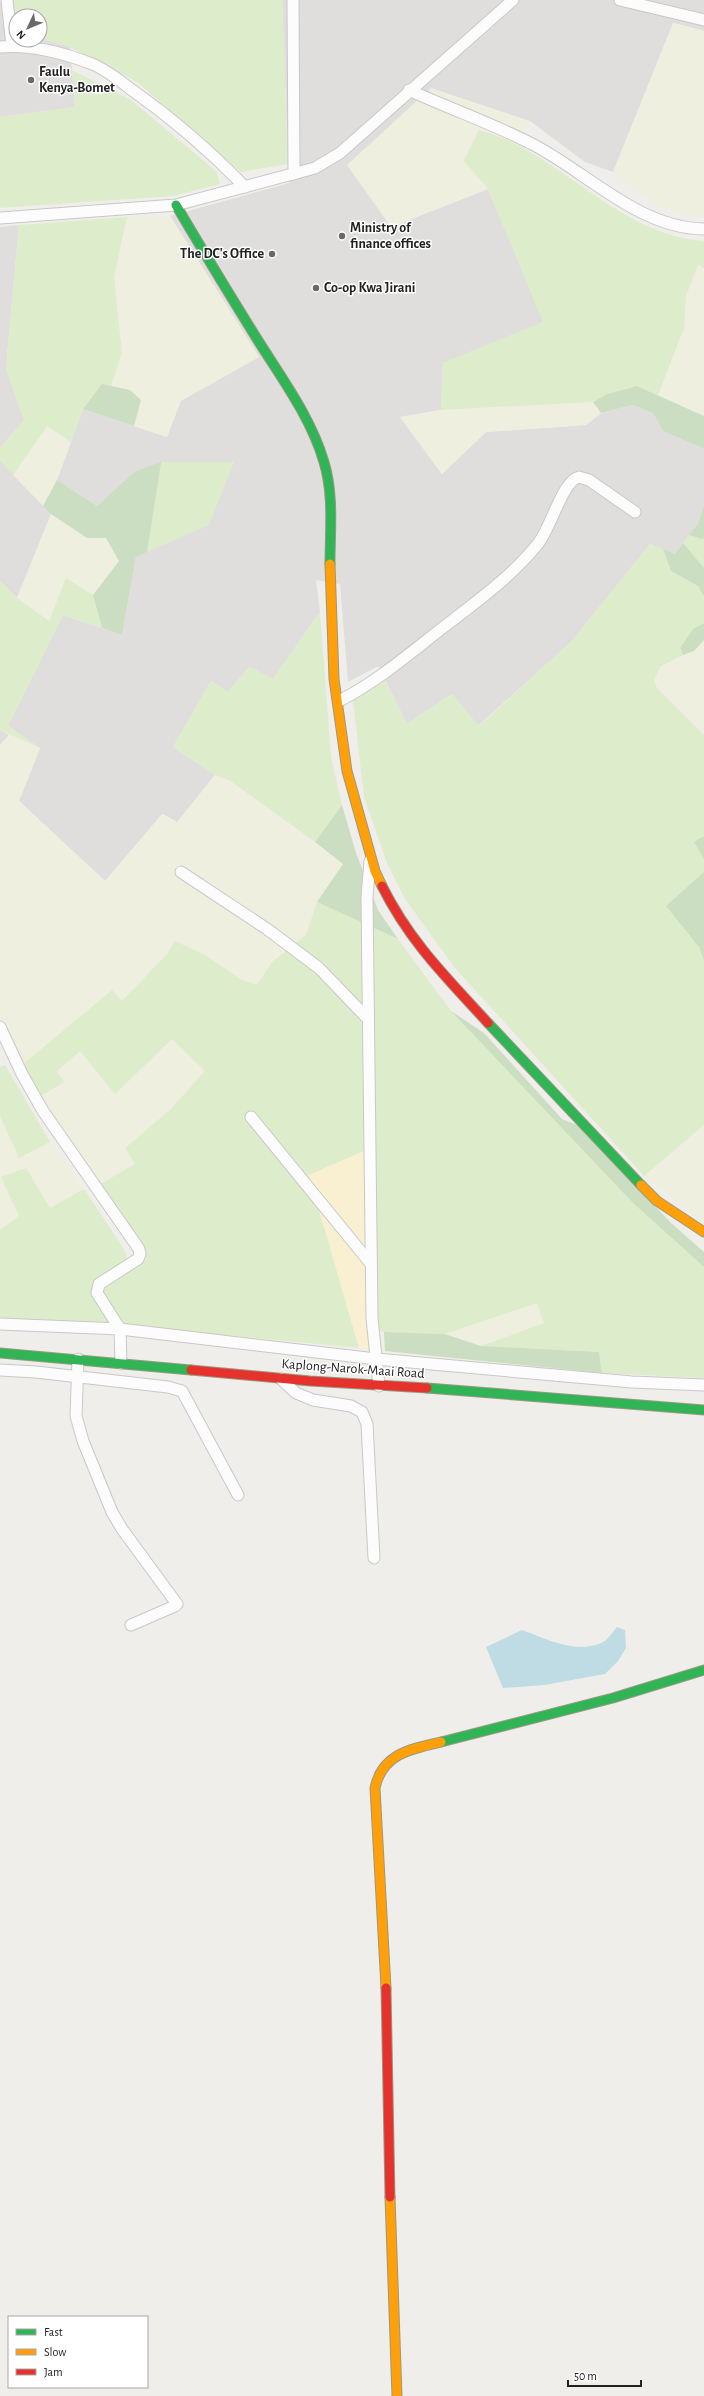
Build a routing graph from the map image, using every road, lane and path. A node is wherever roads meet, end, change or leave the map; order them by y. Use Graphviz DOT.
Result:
graph roads {
  1 [pos="292,0"];
  2 [pos="513,0"];
  3 [pos="620,0"];
  4 [pos="704,20"];
  5 [pos="22,48"];
  6 [pos="409,90"];
  7 [pos="294,174"];
  8 [pos="245,187"];
  9 [pos="176,205"];
  10 [pos="0,218"];
  11 [pos="704,229"];
  12 [pos="635,512"];
  13 [pos="339,700"];
  14 [pos="371,857"];
  15 [pos="181,872"];
  16 [pos="368,1019"];
  17 [pos="0,1027"];
  18 [pos="251,1117"];
  19 [pos="704,1232"];
  20 [pos="371,1264"];
  21 [pos="0,1324"];
  22 [pos="120,1329"];
  23 [pos="0,1352"];
  24 [pos="376,1358"];
  25 [pos="78,1359"];
  26 [pos="121,1363"];
  27 [pos="0,1370"];
  28 [pos="78,1377"];
  29 [pos="280,1378"];
  30 [pos="632,1382"];
  31 [pos="704,1385"];
  32 [pos="379,1386"];
  33 [pos="628,1405"];
  34 [pos="704,1410"];
  35 [pos="238,1495"];
  36 [pos="374,1558"];
  37 [pos="131,1625"];
  38 [pos="704,1670"];
  39 [pos="397,2396"];
  1 -- 7 [label="street"];
  2 -- 6 [label="street"];
  3 -- 4 [label="street"];
  5 -- 8 [label="street"];
  6 -- 7 [label="street"];
  6 -- 11 [label="street"];
  7 -- 8 [label="street"];
  8 -- 9 [label="street"];
  9 -- 10 [label="street"];
  9 -- 13 [label="main road"];
  12 -- 13 [label="street"];
  13 -- 14 [label="main road"];
  14 -- 16 [label="street"];
  14 -- 19 [label="main road"];
  15 -- 16 [label="street"];
  16 -- 20 [label="street"];
  17 -- 22 [label="street"];
  18 -- 20 [label="street"];
  20 -- 24 [label="street"];
  21 -- 22 [label="street"];
  22 -- 24 [label="street"];
  22 -- 26 [label="street"];
  23 -- 25 [label="main road, Kaplong-Narok-Maai Road"];
  24 -- 30 [label="street"];
  24 -- 32 [label="street"];
  25 -- 26 [label="main road, Kaplong-Narok-Maai Road"];
  25 -- 28 [label="street"];
  26 -- 29 [label="main road, Kaplong-Narok-Maai Road"];
  27 -- 28 [label="street"];
  28 -- 35 [label="street"];
  28 -- 37 [label="street"];
  29 -- 32 [label="main road, Kaplong-Narok-Maai Road"];
  29 -- 36 [label="street"];
  30 -- 31 [label="street"];
  30 -- 33 [label="street"];
  32 -- 33 [label="main road, Kaplong-Narok-Maai Road"];
  33 -- 34 [label="main road, Kaplong-Narok-Maai Road"];
  38 -- 39 [label="main road"];
}
